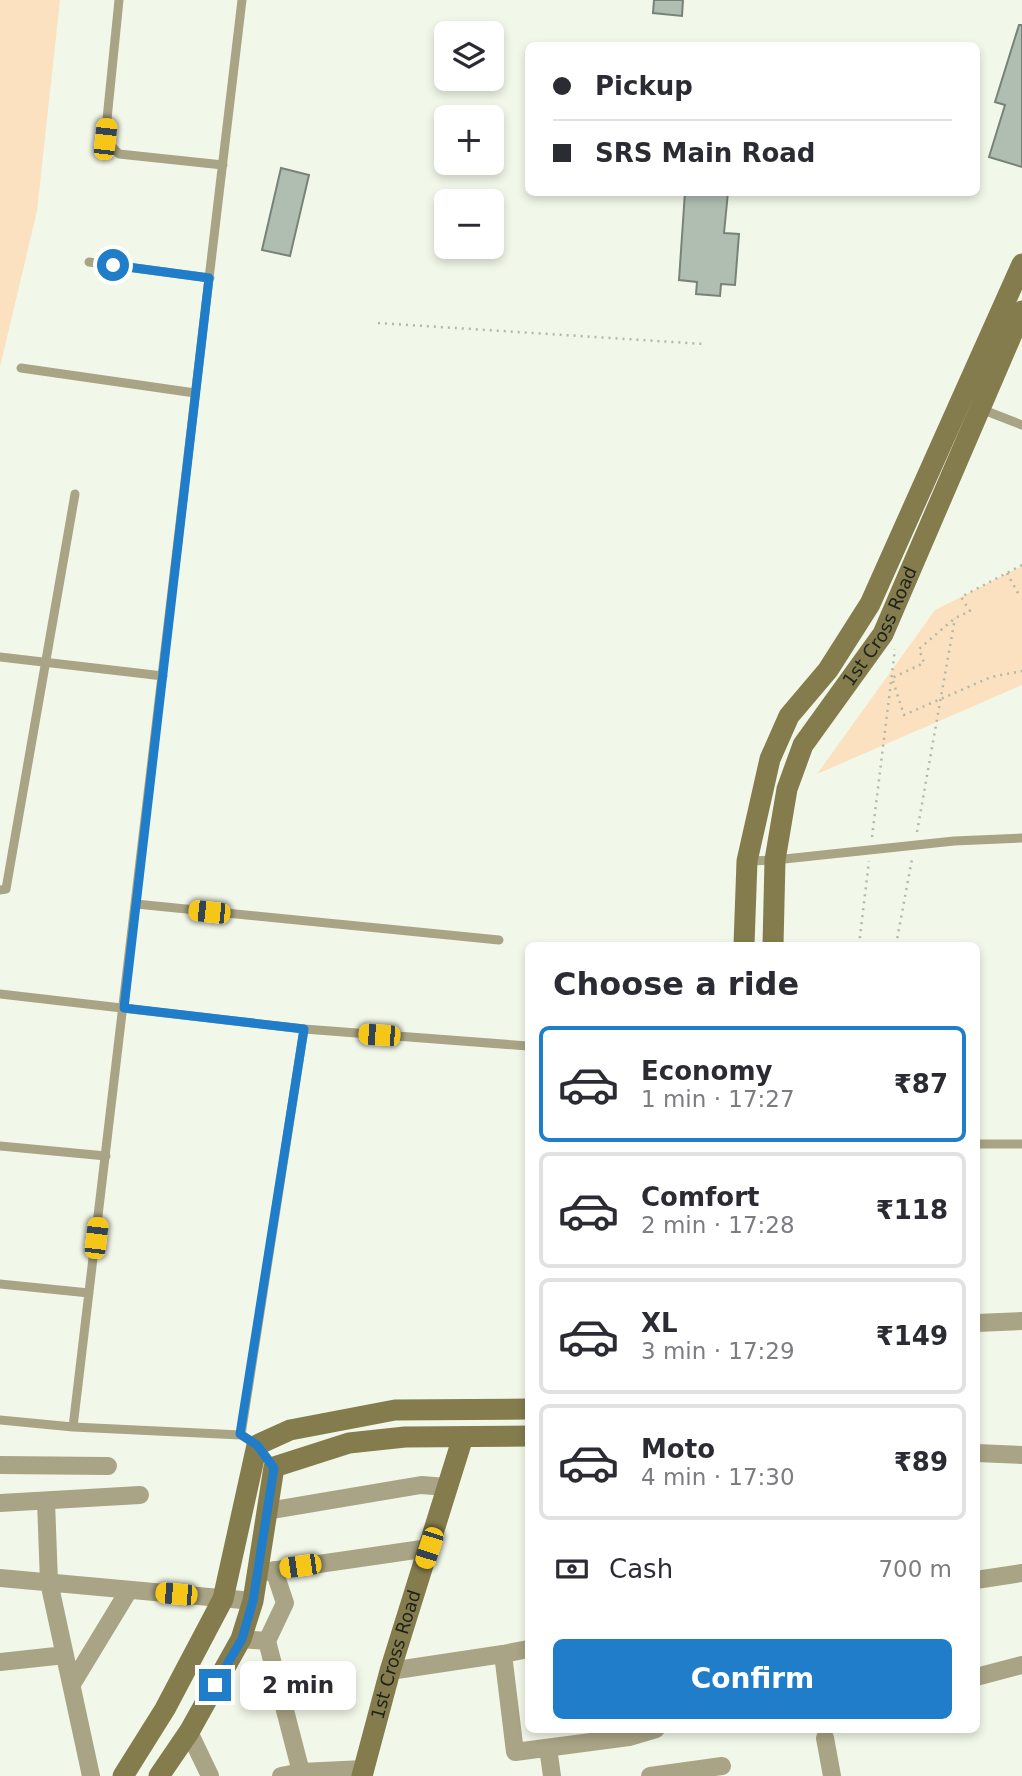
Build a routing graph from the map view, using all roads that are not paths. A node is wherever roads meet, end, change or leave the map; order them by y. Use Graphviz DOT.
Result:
graph roads {
  1 [pos="119,0"];
  2 [pos="242,0"];
  3 [pos="223,166"];
  4 [pos="89,261"];
  5 [pos="1022,264"];
  6 [pos="209,278"];
  7 [pos="1022,311"];
  8 [pos="21,368"];
  9 [pos="195,393"];
  10 [pos="961,400"];
  11 [pos="982,409"];
  12 [pos="1022,425"];
  13 [pos="75,494"];
  14 [pos="0,657"];
  15 [pos="46,662"];
  16 [pos="163,676"];
  17 [pos="1022,838"];
  18 [pos="775,860"];
  19 [pos="747,861"];
  20 [pos="0,890"];
  21 [pos="136,904"];
  22 [pos="499,940"];
  23 [pos="744,942"];
  24 [pos="773,942"];
  25 [pos="0,994"];
  26 [pos="124,1008"];
  27 [pos="304,1029"];
  28 [pos="525,1046"];
  29 [pos="980,1144"];
  30 [pos="1022,1144"];
  31 [pos="0,1146"];
  32 [pos="106,1156"];
  33 [pos="0,1284"];
  34 [pos="89,1293"];
  35 [pos="1022,1321"];
  36 [pos="980,1323"];
  37 [pos="525,1409"];
  38 [pos="0,1420"];
  39 [pos="73,1427"];
  40 [pos="525,1436"];
  41 [pos="463,1437"];
  42 [pos="248,1440"];
  43 [pos="980,1453"];
  44 [pos="1022,1455"];
  45 [pos="0,1465"];
  46 [pos="107,1466"];
  47 [pos="274,1468"];
  48 [pos="447,1487"];
  49 [pos="139,1495"];
  50 [pos="46,1502"];
  51 [pos="0,1503"];
  52 [pos="267,1511"];
  53 [pos="429,1548"];
  54 [pos="266,1571"];
  55 [pos="1022,1573"];
  56 [pos="0,1578"];
  57 [pos="980,1579"];
  58 [pos="49,1582"];
  59 [pos="129,1590"];
  60 [pos="223,1599"];
  61 [pos="253,1601"];
  62 [pos="242,1639"];
  63 [pos="267,1641"];
  64 [pos="525,1650"];
  65 [pos="503,1654"];
  66 [pos="65,1655"];
  67 [pos="0,1662"];
  68 [pos="1022,1665"];
  69 [pos="390,1671"];
  70 [pos="980,1676"];
  71 [pos="72,1684"];
  72 [pos="189,1732"];
  73 [pos="642,1733"];
  74 [pos="825,1738"];
  75 [pos="554,1741"];
  76 [pos="722,1766"];
  77 [pos="301,1772"];
  78 [pos="363,1773"];
  79 [pos="92,1776"];
  80 [pos="122,1776"];
  81 [pos="159,1776"];
  82 [pos="210,1776"];
  83 [pos="281,1776"];
  84 [pos="552,1776"];
  85 [pos="650,1776"];
  86 [pos="832,1776"];
  1 -- 3 [label="lane"];
  2 -- 3 [label="lane"];
  3 -- 6 [label="lane"];
  4 -- 6 [label="lane"];
  5 -- 10 [label="street"];
  6 -- 9 [label="lane"];
  7 -- 11 [label="street, 1st Cross Road"];
  8 -- 9 [label="lane"];
  9 -- 16 [label="lane"];
  10 -- 11 [label="lane"];
  10 -- 19 [label="street"];
  11 -- 12 [label="lane"];
  11 -- 18 [label="street, 1st Cross Road"];
  13 -- 15 [label="lane"];
  14 -- 15 [label="lane"];
  15 -- 16 [label="lane"];
  15 -- 20 [label="lane"];
  16 -- 21 [label="lane"];
  17 -- 18 [label="lane"];
  18 -- 19 [label="lane"];
  18 -- 24 [label="street, 1st Cross Road"];
  19 -- 23 [label="street"];
  21 -- 22 [label="lane"];
  21 -- 26 [label="lane"];
  25 -- 26 [label="lane"];
  26 -- 27 [label="lane"];
  26 -- 32 [label="lane"];
  27 -- 28 [label="lane"];
  27 -- 42 [label="lane"];
  29 -- 30 [label="lane"];
  31 -- 32 [label="lane"];
  32 -- 34 [label="lane"];
  33 -- 34 [label="lane"];
  34 -- 39 [label="lane"];
  35 -- 36 [label="street"];
  37 -- 42 [label="street"];
  38 -- 39 [label="lane"];
  39 -- 42 [label="lane"];
  40 -- 41 [label="street"];
  41 -- 47 [label="street"];
  41 -- 48 [label="street, 1st Cross Road"];
  42 -- 47 [label="lane"];
  42 -- 60 [label="street"];
  43 -- 44 [label="street"];
  45 -- 46 [label="street"];
  47 -- 52 [label="street"];
  48 -- 52 [label="street"];
  48 -- 53 [label="street, 1st Cross Road"];
  49 -- 50 [label="street"];
  50 -- 51 [label="street"];
  50 -- 58 [label="street"];
  52 -- 54 [label="street"];
  53 -- 54 [label="street"];
  53 -- 69 [label="street, 1st Cross Road"];
  54 -- 61 [label="street"];
  54 -- 63 [label="street"];
  55 -- 57 [label="street"];
  56 -- 58 [label="street"];
  58 -- 59 [label="street"];
  58 -- 66 [label="street"];
  59 -- 60 [label="street"];
  59 -- 71 [label="street"];
  60 -- 61 [label="street"];
  60 -- 80 [label="street"];
  61 -- 62 [label="street"];
  62 -- 63 [label="street"];
  62 -- 72 [label="street"];
  63 -- 77 [label="street"];
  64 -- 65 [label="street"];
  65 -- 69 [label="street"];
  65 -- 75 [label="street"];
  66 -- 67 [label="street"];
  66 -- 71 [label="street"];
  68 -- 70 [label="street"];
  69 -- 78 [label="street, 1st Cross Road"];
  71 -- 79 [label="street"];
  72 -- 81 [label="street"];
  72 -- 82 [label="street"];
  73 -- 75 [label="street"];
  74 -- 86 [label="street"];
  75 -- 84 [label="street"];
  76 -- 85 [label="street"];
  77 -- 78 [label="street"];
  77 -- 83 [label="street"];
}
